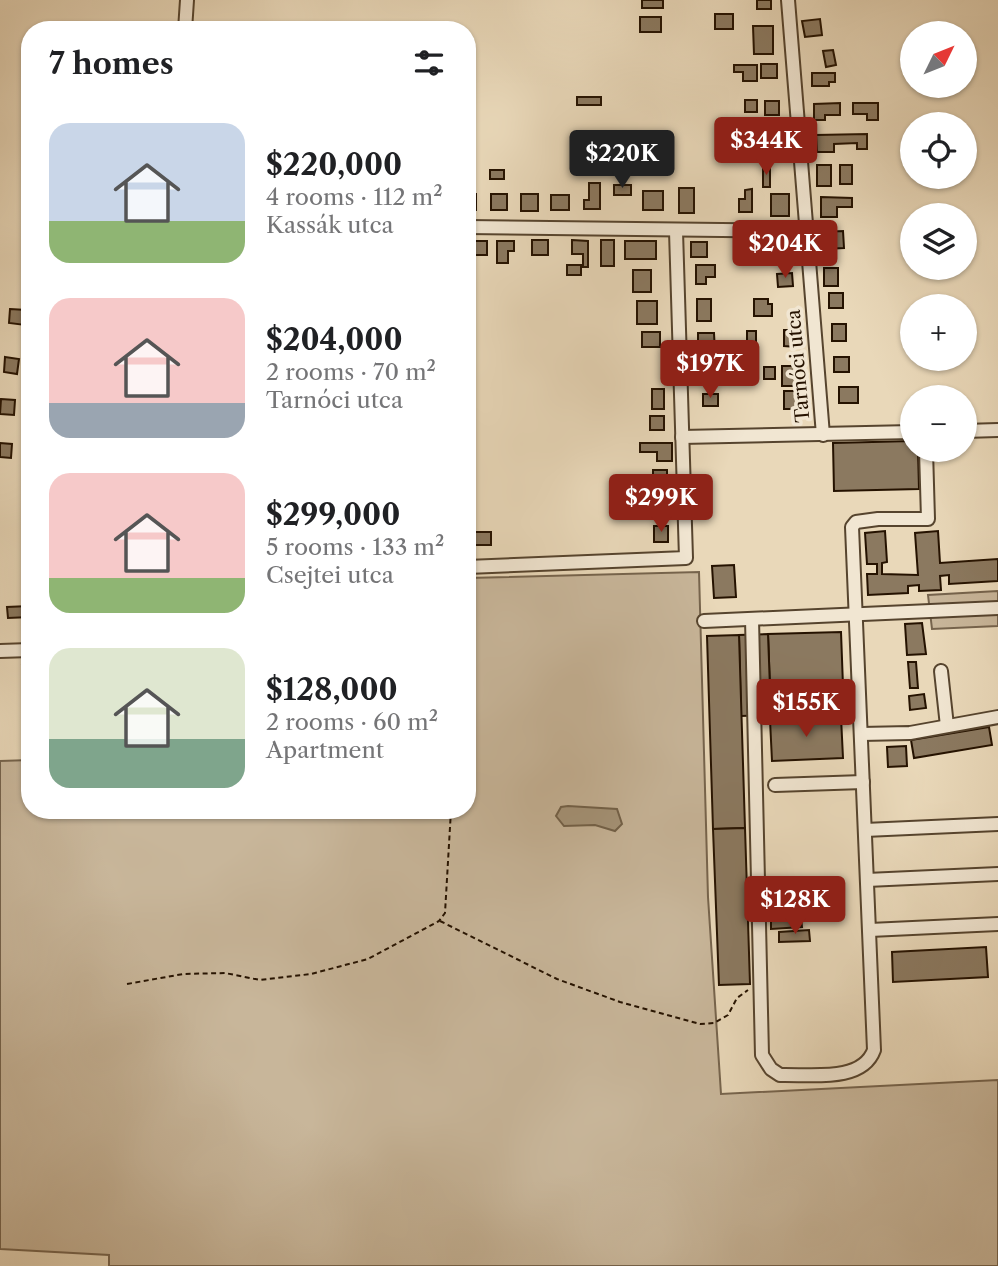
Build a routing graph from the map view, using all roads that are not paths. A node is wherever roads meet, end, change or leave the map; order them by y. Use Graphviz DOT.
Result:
graph roads {
  1 [pos="187,0"];
  2 [pos="788,0"];
  3 [pos="186,21"];
  4 [pos="476,227"];
  5 [pos="676,230"];
  6 [pos="806,230"];
  7 [pos="998,430"];
  8 [pos="977,431"];
  9 [pos="900,432"];
  10 [pos="823,435"];
  11 [pos="682,437"];
  12 [pos="926,462"];
  13 [pos="476,567"];
  14 [pos="998,608"];
  15 [pos="856,614"];
  16 [pos="752,619"];
  17 [pos="704,621"];
  18 [pos="21,651"];
  19 [pos="0,652"];
  20 [pos="941,671"];
  21 [pos="998,717"];
  22 [pos="947,726"];
  23 [pos="861,734"];
  24 [pos="863,782"];
  25 [pos="775,785"];
  26 [pos="998,824"];
  27 [pos="865,830"];
  28 [pos="998,874"];
  29 [pos="867,880"];
  30 [pos="998,924"];
  31 [pos="870,930"];
  1 -- 3 [label="street"];
  2 -- 6 [label="street, Tarnóci utca"];
  4 -- 5 [label="street"];
  5 -- 6 [label="street"];
  5 -- 11 [label="street"];
  6 -- 10 [label="street, Tarnóci utca"];
  7 -- 8 [label="street"];
  9 -- 10 [label="street"];
  10 -- 11 [label="street"];
  11 -- 13 [label="street"];
  12 -- 15 [label="street"];
  14 -- 15 [label="street"];
  15 -- 16 [label="street"];
  15 -- 23 [label="street"];
  16 -- 17 [label="street"];
  16 -- 31 [label="street"];
  18 -- 19 [label="street"];
  20 -- 22 [label="street"];
  21 -- 22 [label="street"];
  22 -- 23 [label="street"];
  23 -- 24 [label="street"];
  24 -- 25 [label="street"];
  24 -- 27 [label="street"];
  26 -- 27 [label="street"];
  27 -- 29 [label="street"];
  28 -- 29 [label="street"];
  29 -- 31 [label="street"];
  30 -- 31 [label="street"];
}
